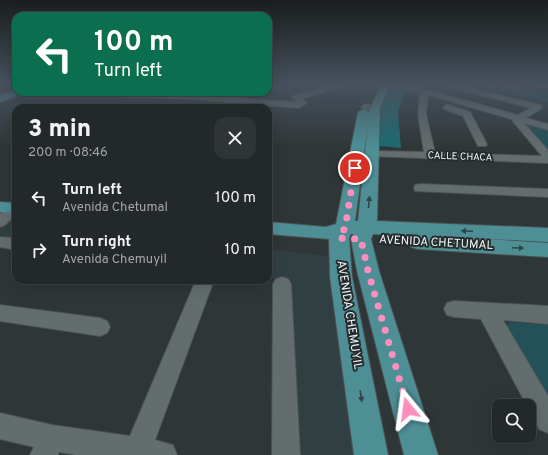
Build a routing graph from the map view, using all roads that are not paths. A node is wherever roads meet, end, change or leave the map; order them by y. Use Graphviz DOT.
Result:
graph roads {
  1 [pos="423,106"];
  2 [pos="441,106"];
  3 [pos="478,106"];
  4 [pos="535,106"];
  5 [pos="370,107"];
  6 [pos="538,107"];
  7 [pos="548,110"];
  8 [pos="516,117"];
  9 [pos="548,127"];
  10 [pos="482,144"];
  11 [pos="372,154"];
  12 [pos="430,156"];
  13 [pos="548,157"];
  14 [pos="548,160"];
  15 [pos="420,188"];
  16 [pos="548,193"];
  17 [pos="10,207"];
  18 [pos="0,222"];
  19 [pos="272,228"];
  20 [pos="347,233"];
  21 [pos="548,235"];
  22 [pos="0,242"];
  23 [pos="12,244"];
  24 [pos="548,250"];
  25 [pos="204,284"];
  26 [pos="282,284"];
  27 [pos="454,309"];
  28 [pos="487,312"];
  29 [pos="0,313"];
  30 [pos="548,316"];
  31 [pos="100,327"];
  32 [pos="548,420"];
  33 [pos="0,426"];
  34 [pos="48,446"];
  35 [pos="153,453"];
  36 [pos="286,455"];
  37 [pos="371,455"];
  38 [pos="421,455"];
  1 -- 12 [label="street"];
  2 -- 10 [label="street"];
  3 -- 8 [label="street"];
  4 -- 6 [label="street"];
  5 -- 11 [label="main road, AVENIDA CHEMUYIL"];
  5 -- 20 [label="main road, AVENIDA CHEMUYIL"];
  6 -- 7 [label="street"];
  6 -- 8 [label="street"];
  8 -- 9 [label="street"];
  8 -- 13 [label="street"];
  11 -- 12 [label="street, CALLE CHACA"];
  20 -- 11 [label="main road, AVENIDA CHEMUYIL, one-way"];
  12 -- 14 [label="street, CALLE CHACA"];
  15 -- 16 [label="street"];
  17 -- 18 [label="street"];
  19 -- 20 [label="main road, AVENIDA CHETUMAL"];
  21 -- 20 [label="main road, AVENIDA CHETUMAL, one-way"];
  20 -- 24 [label="main road, AVENIDA CHETUMAL, one-way"];
  20 -- 37 [label="main road, AVENIDA CHEMUYIL, one-way"];
  20 -- 38 [label="main road, AVENIDA CHEMUYIL"];
  22 -- 23 [label="street"];
  25 -- 35 [label="street"];
  26 -- 36 [label="street"];
  27 -- 28 [label="street"];
  28 -- 30 [label="street"];
  28 -- 32 [label="street"];
  29 -- 31 [label="street"];
  33 -- 34 [label="street"];
  34 -- 35 [label="street"];
}
